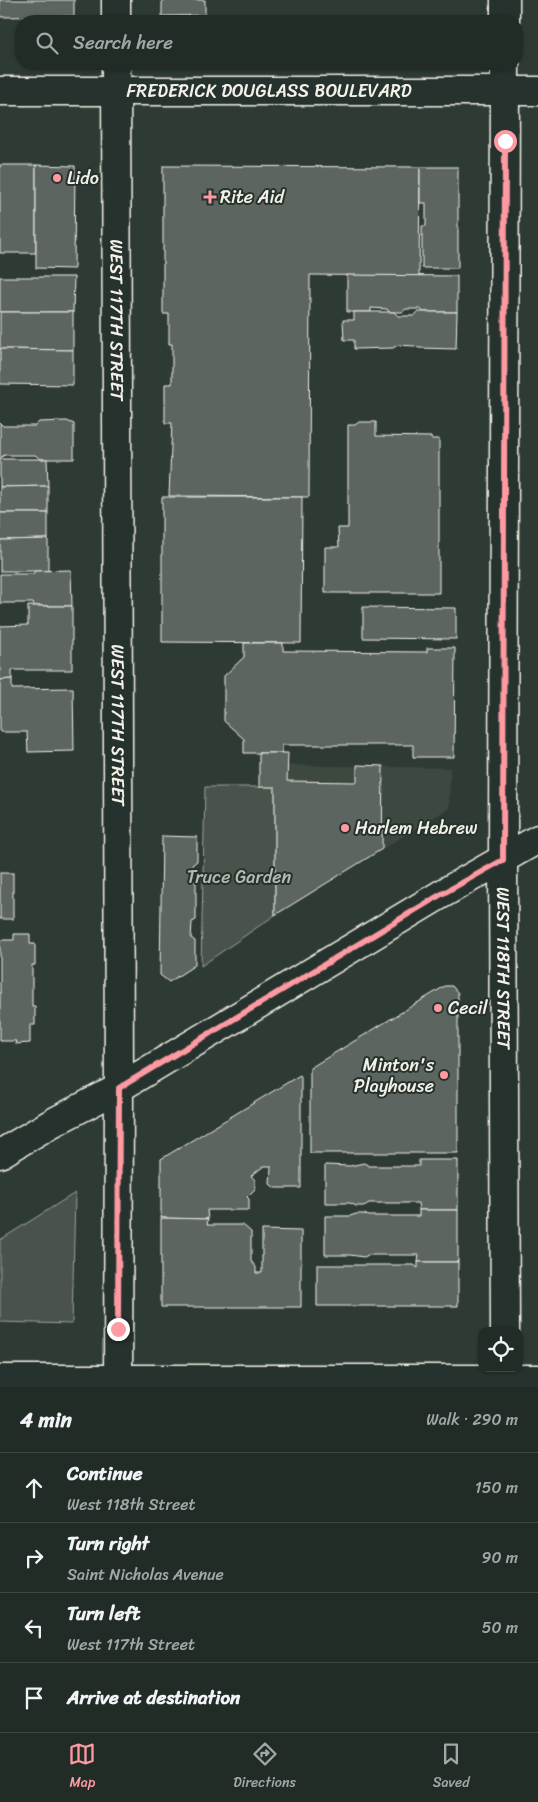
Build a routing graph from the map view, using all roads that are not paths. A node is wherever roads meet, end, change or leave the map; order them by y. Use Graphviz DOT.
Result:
graph roads {
  1 [pos="116,0"];
  2 [pos="505,0"];
  3 [pos="116,15"];
  4 [pos="505,15"];
  5 [pos="116,70"];
  6 [pos="505,70"];
  7 [pos="0,91"];
  8 [pos="116,91"];
  9 [pos="505,91"];
  10 [pos="538,91"];
  11 [pos="538,839"];
  12 [pos="503,860"];
  13 [pos="119,1088"];
  14 [pos="0,1154"];
  15 [pos="505,1327"];
  16 [pos="505,1378"];
  17 [pos="0,1379"];
  18 [pos="538,1379"];
  19 [pos="118,1383"];
  1 -- 3 [label="main road"];
  2 -- 4 [label="main road"];
  5 -- 8 [label="main road, WEST 117TH STREET"];
  6 -- 9 [label="main road, WEST 118TH STREET"];
  7 -- 8 [label="main road, FREDERICK DOUGLASS BOULEVARD"];
  8 -- 9 [label="main road, FREDERICK DOUGLASS BOULEVARD"];
  8 -- 13 [label="main road, WEST 117TH STREET"];
  9 -- 10 [label="main road, FREDERICK DOUGLASS BOULEVARD"];
  9 -- 12 [label="main road, WEST 118TH STREET"];
  11 -- 12 [label="main road"];
  12 -- 13 [label="main road"];
  12 -- 15 [label="main road, WEST 118TH STREET"];
  13 -- 14 [label="main road"];
  13 -- 19 [label="main road, WEST 117TH STREET"];
  16 -- 18 [label="main road"];
  16 -- 19 [label="main road"];
  17 -- 19 [label="main road"];
}
